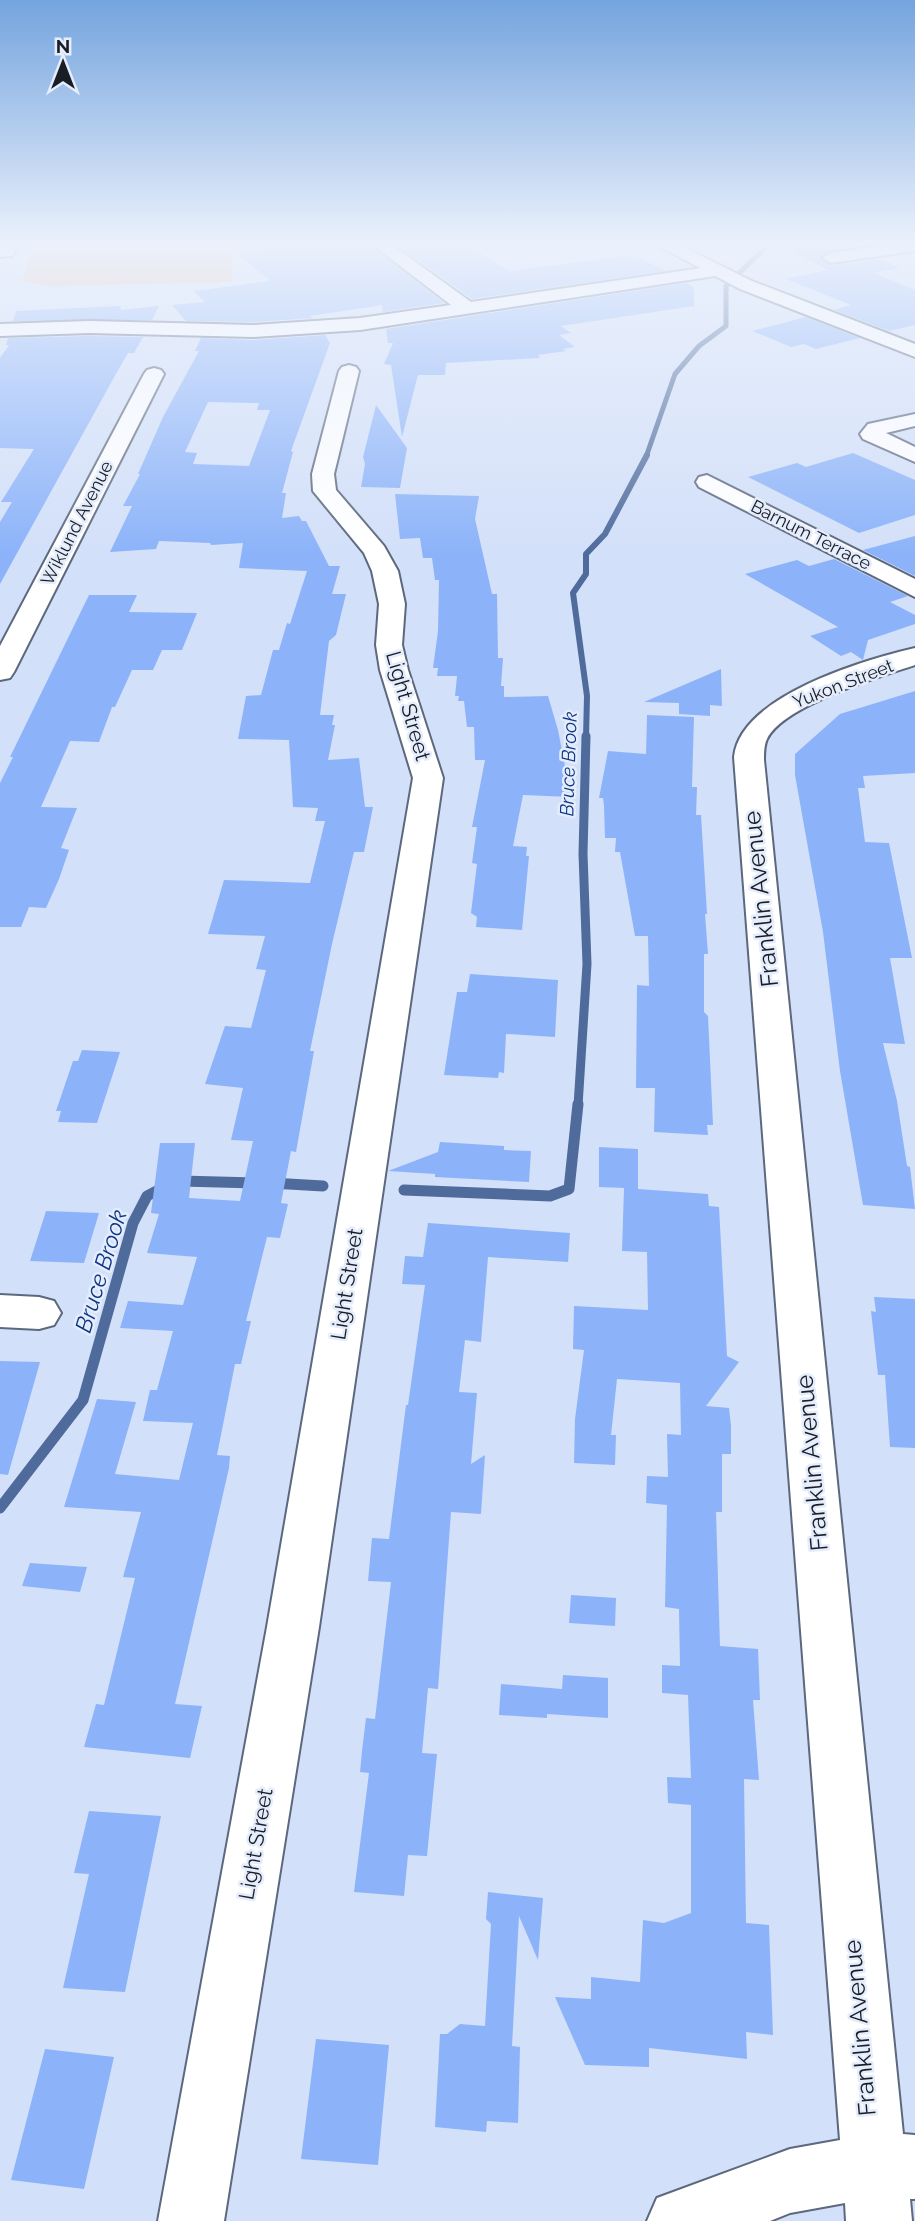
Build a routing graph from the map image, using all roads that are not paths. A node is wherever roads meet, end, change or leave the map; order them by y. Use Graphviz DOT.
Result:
graph roads {
  1 [pos="349,371"];
  2 [pos="154,374"];
  3 [pos="915,420"];
  4 [pos="915,455"];
  5 [pos="708,482"];
  6 [pos="915,589"];
  7 [pos="915,656"];
  8 [pos="0,672"];
  9 [pos="774,714"];
  10 [pos="889,2185"];
  11 [pos="191,2221"];
  12 [pos="680,2221"];
  1 -- 11 [label="street, Light Street"];
  2 -- 8 [label="street, Wiklund Avenue"];
  3 -- 4 [label="street"];
  5 -- 6 [label="street, Barnum Terrace"];
  7 -- 9 [label="street, Yukon Street"];
  9 -- 10 [label="street, Franklin Avenue"];
  10 -- 12 [label="street"];
}
